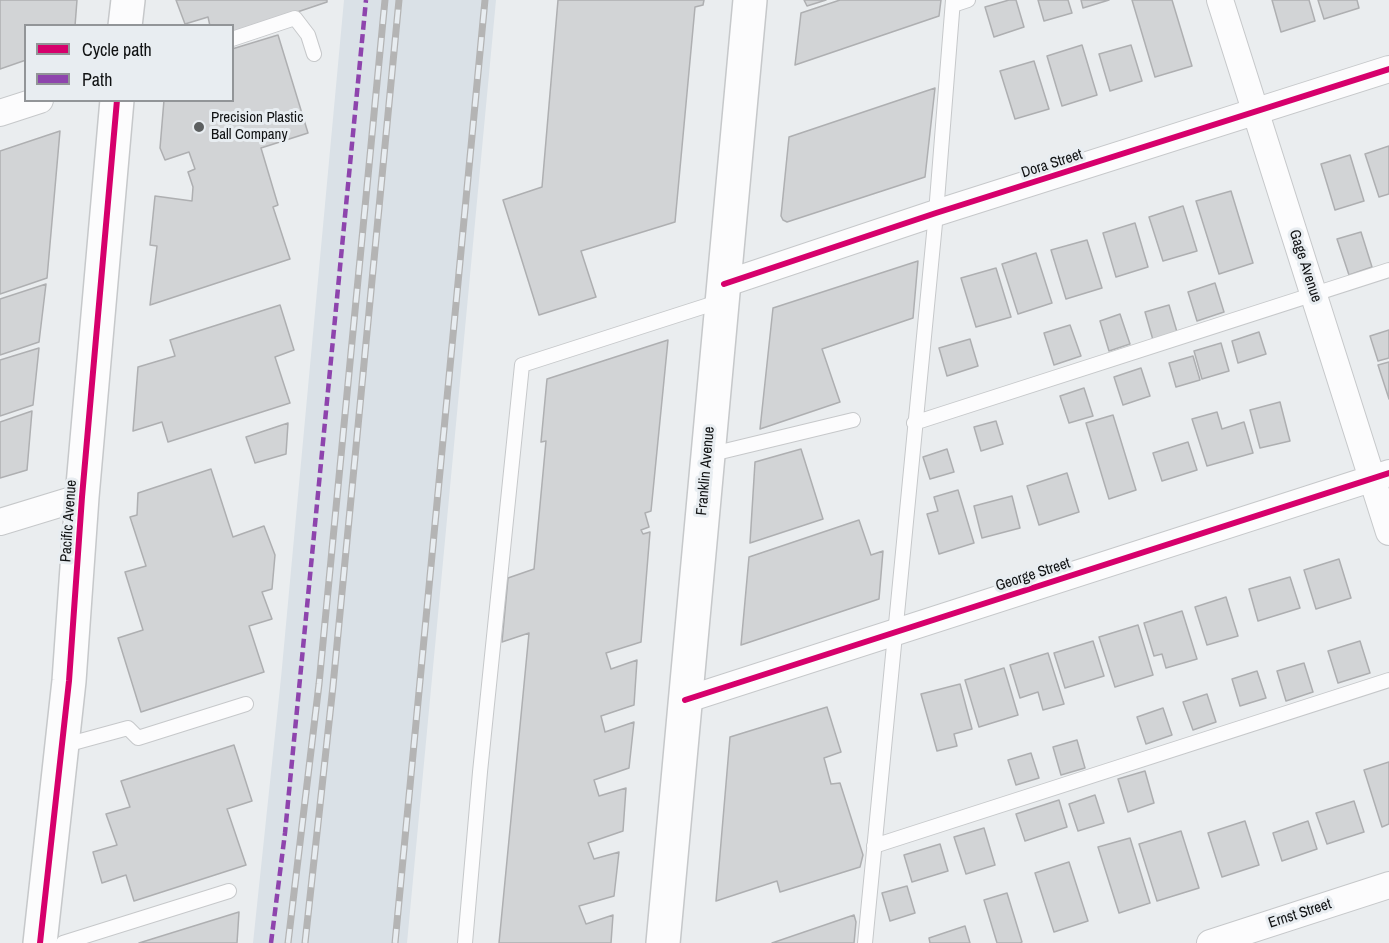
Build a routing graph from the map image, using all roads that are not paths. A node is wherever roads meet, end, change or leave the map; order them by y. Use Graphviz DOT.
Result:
graph roads {
  1 [pos="128,0"];
  2 [pos="750,0"];
  3 [pos="968,0"];
  4 [pos="1220,0"];
  5 [pos="953,2"];
  6 [pos="125,24"];
  7 [pos="234,38"];
  8 [pos="314,54"];
  9 [pos="1389,69"];
  10 [pos="34,102"];
  11 [pos="117,102"];
  12 [pos="1256,112"];
  13 [pos="0,113"];
  14 [pos="936,213"];
  15 [pos="1389,270"];
  16 [pos="723,292"];
  17 [pos="1314,294"];
  18 [pos="853,420"];
  19 [pos="914,423"];
  20 [pos="708,455"];
  21 [pos="1381,476"];
  22 [pos="82,497"];
  23 [pos="0,522"];
  24 [pos="1389,531"];
  25 [pos="896,632"];
  26 [pos="1389,680"];
  27 [pos="685,700"];
  28 [pos="246,704"];
  29 [pos="62,746"];
  30 [pos="874,846"];
  31 [pos="1389,885"];
  32 [pos="229,891"];
  33 [pos="42,942"];
  34 [pos="465,943"];
  35 [pos="663,943"];
  36 [pos="865,943"];
  37 [pos="1210,943"];
  1 -- 6 [label="main road"];
  2 -- 16 [label="main road, Franklin Avenue"];
  3 -- 5 [label="lane"];
  4 -- 12 [label="street, Gage Avenue"];
  5 -- 14 [label="lane"];
  7 -- 8 [label="lane"];
  9 -- 12 [label="street, Dora Street"];
  10 -- 13 [label="street"];
  11 -- 22 [label="main road, Pacific Avenue"];
  12 -- 14 [label="street, Dora Street"];
  12 -- 17 [label="street, Gage Avenue"];
  14 -- 16 [label="street, Dora Street"];
  14 -- 19 [label="lane"];
  15 -- 17 [label="lane"];
  16 -- 20 [label="main road, Franklin Avenue"];
  16 -- 34 [label="lane"];
  17 -- 19 [label="lane"];
  17 -- 21 [label="street, Gage Avenue"];
  18 -- 20 [label="lane"];
  19 -- 25 [label="lane"];
  20 -- 27 [label="main road, Franklin Avenue"];
  21 -- 24 [label="street, Gage Avenue"];
  21 -- 25 [label="street, George Street"];
  22 -- 23 [label="street"];
  22 -- 29 [label="main road, Pacific Avenue"];
  25 -- 27 [label="street, George Street"];
  25 -- 30 [label="lane"];
  26 -- 30 [label="lane"];
  27 -- 35 [label="main road, Franklin Avenue"];
  28 -- 29 [label="lane"];
  29 -- 33 [label="main road, Pacific Avenue"];
  30 -- 36 [label="lane"];
  31 -- 37 [label="street, Ernst Street"];
  32 -- 33 [label="lane"];
}
